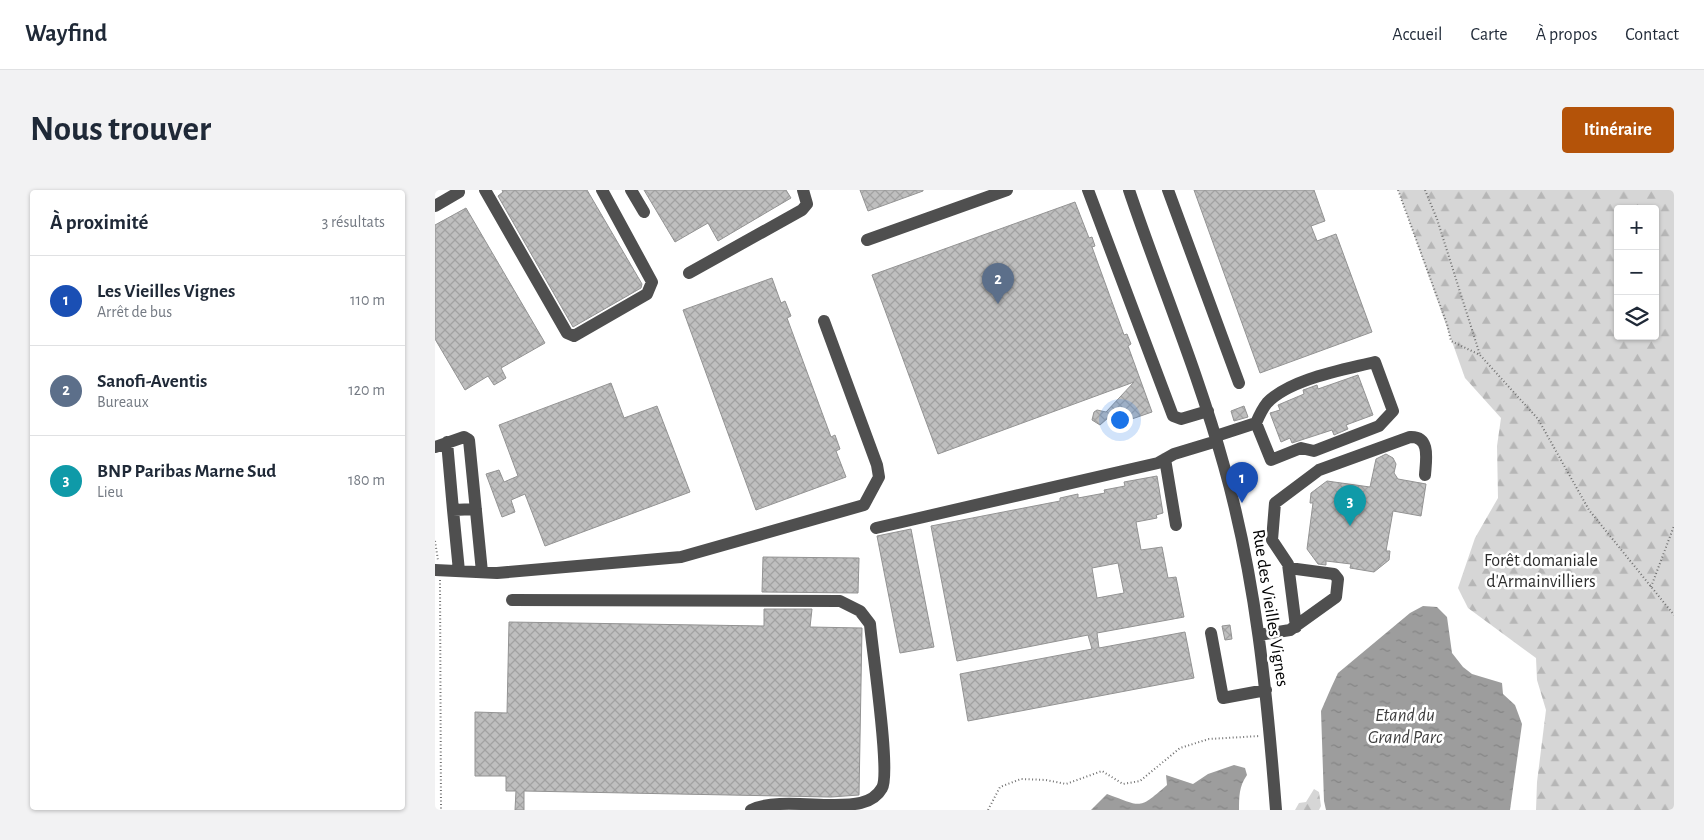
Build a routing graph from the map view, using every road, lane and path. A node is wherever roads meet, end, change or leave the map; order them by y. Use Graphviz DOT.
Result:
graph roads {
  1 [pos="485,190"];
  2 [pos="601,190"];
  3 [pos="631,190"];
  4 [pos="803,190"];
  5 [pos="1007,190"];
  6 [pos="1088,190"];
  7 [pos="1129,190"];
  8 [pos="1168,190"];
  9 [pos="1398,190"];
  10 [pos="1425,190"];
  11 [pos="459,192"];
  12 [pos="435,206"];
  13 [pos="644,212"];
  14 [pos="867,240"];
  15 [pos="689,272"];
  16 [pos="824,321"];
  17 [pos="1480,355"];
  18 [pos="1239,383"];
  19 [pos="1208,412"];
  20 [pos="1256,423"];
  21 [pos="1216,439"];
  22 [pos="447,442"];
  23 [pos="435,447"];
  24 [pos="1165,459"];
  25 [pos="1425,474"];
  26 [pos="477,509"];
  27 [pos="453,510"];
  28 [pos="1176,526"];
  29 [pos="1674,526"];
  30 [pos="876,528"];
  31 [pos="435,541"];
  32 [pos="1289,568"];
  33 [pos="437,570"];
  34 [pos="459,571"];
  35 [pos="482,572"];
  36 [pos="1651,588"];
  37 [pos="512,600"];
  38 [pos="1674,615"];
  39 [pos="1297,627"];
  40 [pos="1211,633"];
  41 [pos="1259,635"];
  42 [pos="1266,690"];
  43 [pos="1270,735"];
  44 [pos="441,810"];
  45 [pos="751,810"];
  46 [pos="987,810"];
  47 [pos="1276,810"];
  1 -- 2 [label="street"];
  3 -- 13 [label="street"];
  4 -- 15 [label="street"];
  5 -- 14 [label="street"];
  6 -- 19 [label="street"];
  7 -- 19 [label="street, Rue des Vieilles Vignes"];
  8 -- 18 [label="street"];
  9 -- 17 [label="path"];
  10 -- 17 [label="path"];
  11 -- 12 [label="street"];
  16 -- 35 [label="street"];
  17 -- 36 [label="path"];
  19 -- 21 [label="street, Rue des Vieilles Vignes"];
  20 -- 20 [label="street"];
  20 -- 21 [label="street"];
  21 -- 24 [label="street"];
  21 -- 41 [label="street, Rue des Vieilles Vignes"];
  22 -- 23 [label="street"];
  22 -- 26 [label="street"];
  22 -- 27 [label="street"];
  24 -- 28 [label="street"];
  24 -- 30 [label="street"];
  25 -- 32 [label="street"];
  26 -- 27 [label="street"];
  26 -- 35 [label="street"];
  27 -- 34 [label="street"];
  29 -- 36 [label="path"];
  31 -- 33 [label="path"];
  32 -- 39 [label="street"];
  32 -- 39 [label="street"];
  33 -- 34 [label="street"];
  33 -- 44 [label="path"];
  34 -- 35 [label="street"];
  36 -- 38 [label="path"];
  37 -- 45 [label="street"];
  39 -- 41 [label="street"];
  40 -- 42 [label="street"];
  41 -- 42 [label="street, Rue des Vieilles Vignes"];
  42 -- 43 [label="street, Rue des Vieilles Vignes"];
  43 -- 46 [label="path"];
  43 -- 47 [label="street, Rue des Vieilles Vignes"];
}
